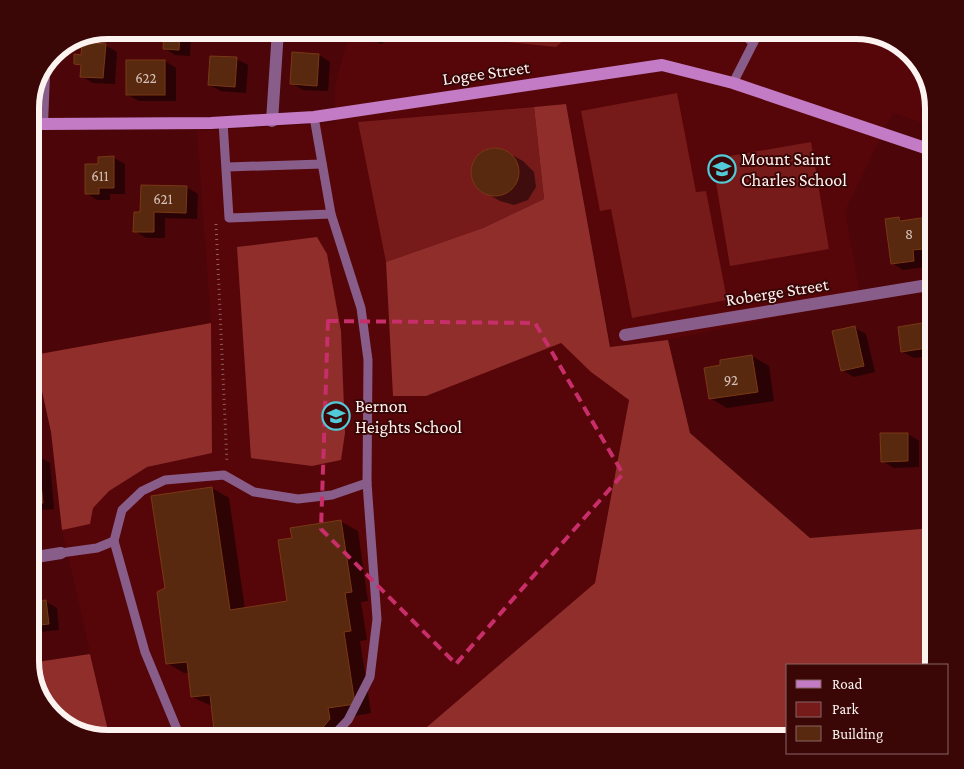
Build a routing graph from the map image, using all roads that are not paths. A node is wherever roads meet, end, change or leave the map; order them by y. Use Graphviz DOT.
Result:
graph roads {
  1 [pos="277,39"];
  2 [pos="749,39"];
  3 [pos="755,39"];
  4 [pos="753,43"];
  5 [pos="734,83"];
  6 [pos="42,88"];
  7 [pos="39,104"];
  8 [pos="314,117"];
  9 [pos="272,121"];
  10 [pos="39,122"];
  11 [pos="223,122"];
  12 [pos="925,147"];
  13 [pos="322,164"];
  14 [pos="226,168"];
  15 [pos="330,214"];
  16 [pos="925,286"];
  17 [pos="625,336"];
  18 [pos="367,483"];
  19 [pos="114,541"];
  20 [pos="61,553"];
  21 [pos="39,557"];
  22 [pos="177,730"];
  23 [pos="339,730"];
  1 -- 9 [label="street"];
  2 -- 4 [label="lane"];
  3 -- 4 [label="lane"];
  4 -- 5 [label="lane"];
  5 -- 8 [label="street, Logee Street"];
  5 -- 12 [label="street, Logee Street"];
  6 -- 7 [label="street"];
  8 -- 9 [label="street, Logee Street"];
  8 -- 13 [label="lane"];
  9 -- 11 [label="street, Logee Street"];
  10 -- 11 [label="street, Logee Street"];
  11 -- 14 [label="lane"];
  13 -- 14 [label="lane"];
  13 -- 15 [label="lane"];
  14 -- 15 [label="lane"];
  15 -- 18 [label="lane"];
  16 -- 17 [label="street, Roberge Street"];
  18 -- 19 [label="lane"];
  18 -- 23 [label="lane"];
  19 -- 20 [label="lane"];
  19 -- 22 [label="lane"];
  20 -- 21 [label="street"];
}
